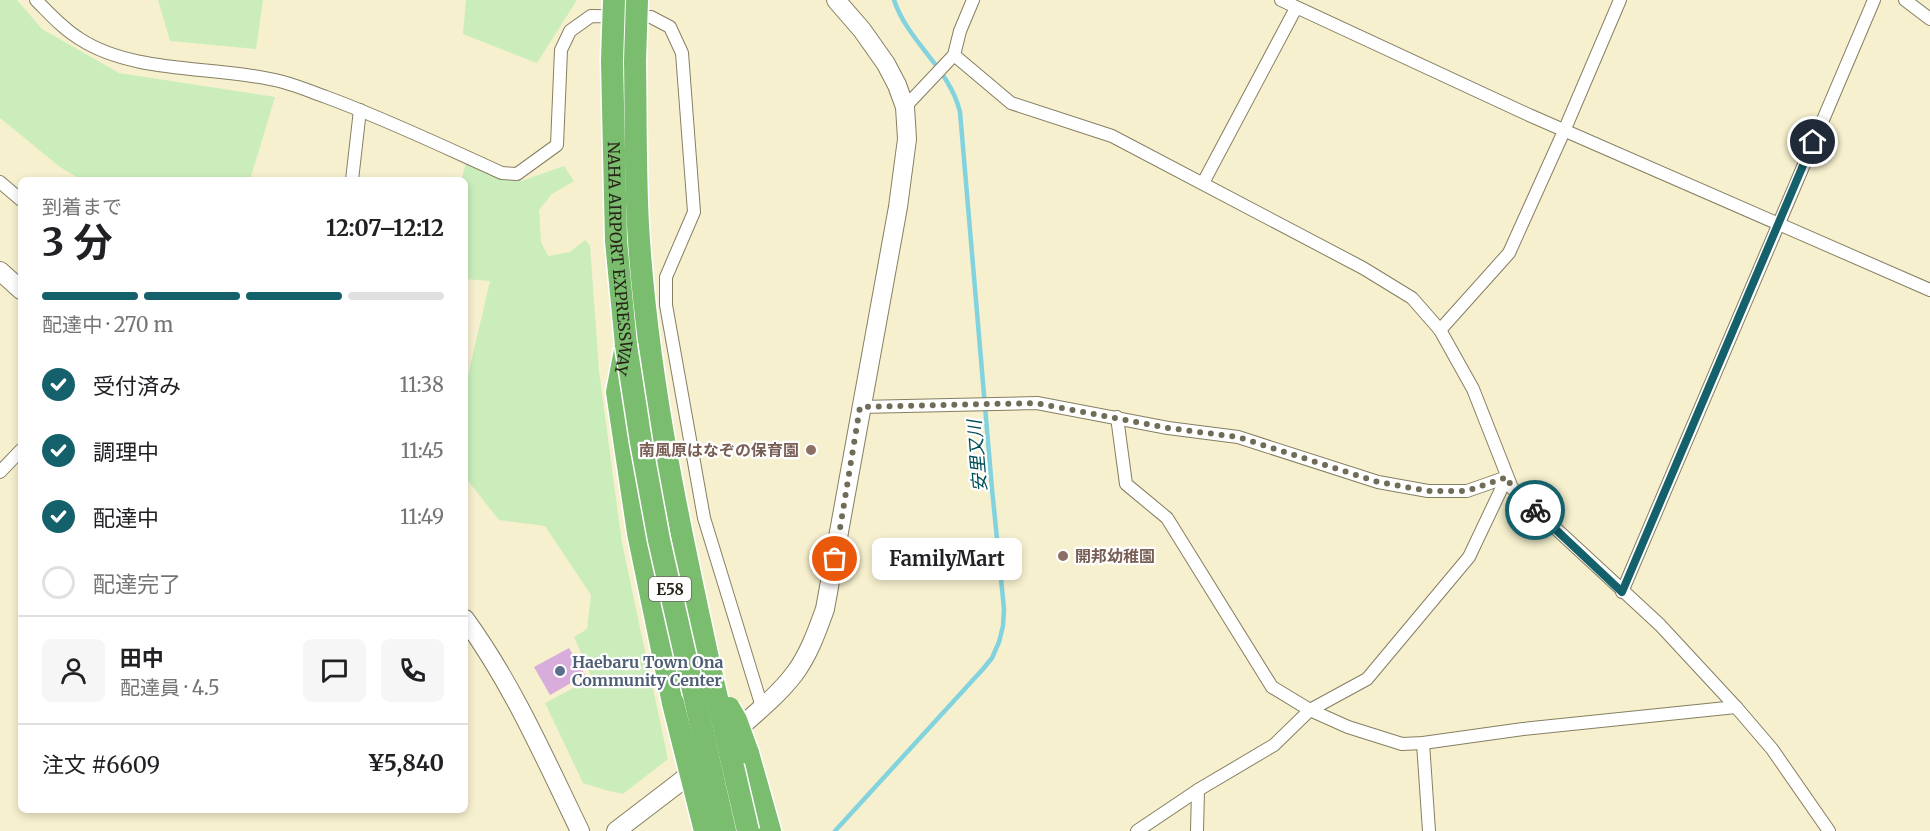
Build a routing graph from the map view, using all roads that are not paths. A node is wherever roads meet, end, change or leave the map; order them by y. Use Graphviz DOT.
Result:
graph roads {
  1 [pos="36,0"];
  2 [pos="614,0"];
  3 [pos="637,0"];
  4 [pos="836,0"];
  5 [pos="973,0"];
  6 [pos="1281,0"];
  7 [pos="1620,0"];
  8 [pos="1874,0"];
  9 [pos="1905,0"];
  10 [pos="1296,8"];
  11 [pos="1930,20"];
  12 [pos="954,55"];
  13 [pos="905,107"];
  14 [pos="360,110"];
  15 [pos="1564,131"];
  16 [pos="352,177"];
  17 [pos="0,182"];
  18 [pos="1203,183"];
  19 [pos="18,197"];
  20 [pos="1778,223"];
  21 [pos="0,271"];
  22 [pos="18,287"];
  23 [pos="1930,290"];
  24 [pos="1440,330"];
  25 [pos="626,345"];
  26 [pos="860,407"];
  27 [pos="1117,417"];
  28 [pos="18,453"];
  29 [pos="0,472"];
  30 [pos="1507,477"];
  31 [pos="1622,592"];
  32 [pos="468,623"];
  33 [pos="713,681"];
  34 [pos="762,707"];
  35 [pos="1736,707"];
  36 [pos="1310,710"];
  37 [pos="1423,743"];
  38 [pos="1198,790"];
  39 [pos="580,831"];
  40 [pos="616,831"];
  41 [pos="705,831"];
  42 [pos="725,831"];
  43 [pos="748,831"];
  44 [pos="770,831"];
  45 [pos="1137,831"];
  46 [pos="1197,831"];
  47 [pos="1429,831"];
  48 [pos="1829,831"];
  1 -- 14 [label="street"];
  2 -- 25 [label="highway, NAHA AIRPORT EXPRESSWAY / E58, bridge"];
  3 -- 33 [label="highway, NAHA AIRPORT EXPRESSWAY / E58, bridge"];
  4 -- 13 [label="street"];
  5 -- 12 [label="street"];
  6 -- 10 [label="street"];
  7 -- 15 [label="street"];
  8 -- 20 [label="street"];
  9 -- 11 [label="street"];
  10 -- 15 [label="street"];
  10 -- 18 [label="street"];
  12 -- 13 [label="street"];
  12 -- 18 [label="street"];
  13 -- 26 [label="street"];
  14 -- 16 [label="street"];
  14 -- 34 [label="street"];
  15 -- 20 [label="street"];
  15 -- 24 [label="street"];
  17 -- 19 [label="street"];
  18 -- 24 [label="street"];
  20 -- 23 [label="street"];
  20 -- 31 [label="street"];
  21 -- 22 [label="street"];
  24 -- 30 [label="street"];
  25 -- 41 [label="highway, bridge"];
  25 -- 42 [label="highway, NAHA AIRPORT EXPRESSWAY / E58, bridge"];
  26 -- 27 [label="street"];
  26 -- 34 [label="street"];
  27 -- 30 [label="street"];
  27 -- 36 [label="street"];
  28 -- 29 [label="street"];
  30 -- 31 [label="street"];
  30 -- 36 [label="street"];
  31 -- 35 [label="street"];
  32 -- 39 [label="street"];
  33 -- 43 [label="highway, NAHA AIRPORT EXPRESSWAY / E58, bridge"];
  33 -- 44 [label="highway, bridge"];
  34 -- 40 [label="street"];
  35 -- 37 [label="street"];
  35 -- 48 [label="street"];
  36 -- 37 [label="street"];
  36 -- 38 [label="street"];
  37 -- 47 [label="street"];
  38 -- 45 [label="street"];
  38 -- 46 [label="street"];
}
